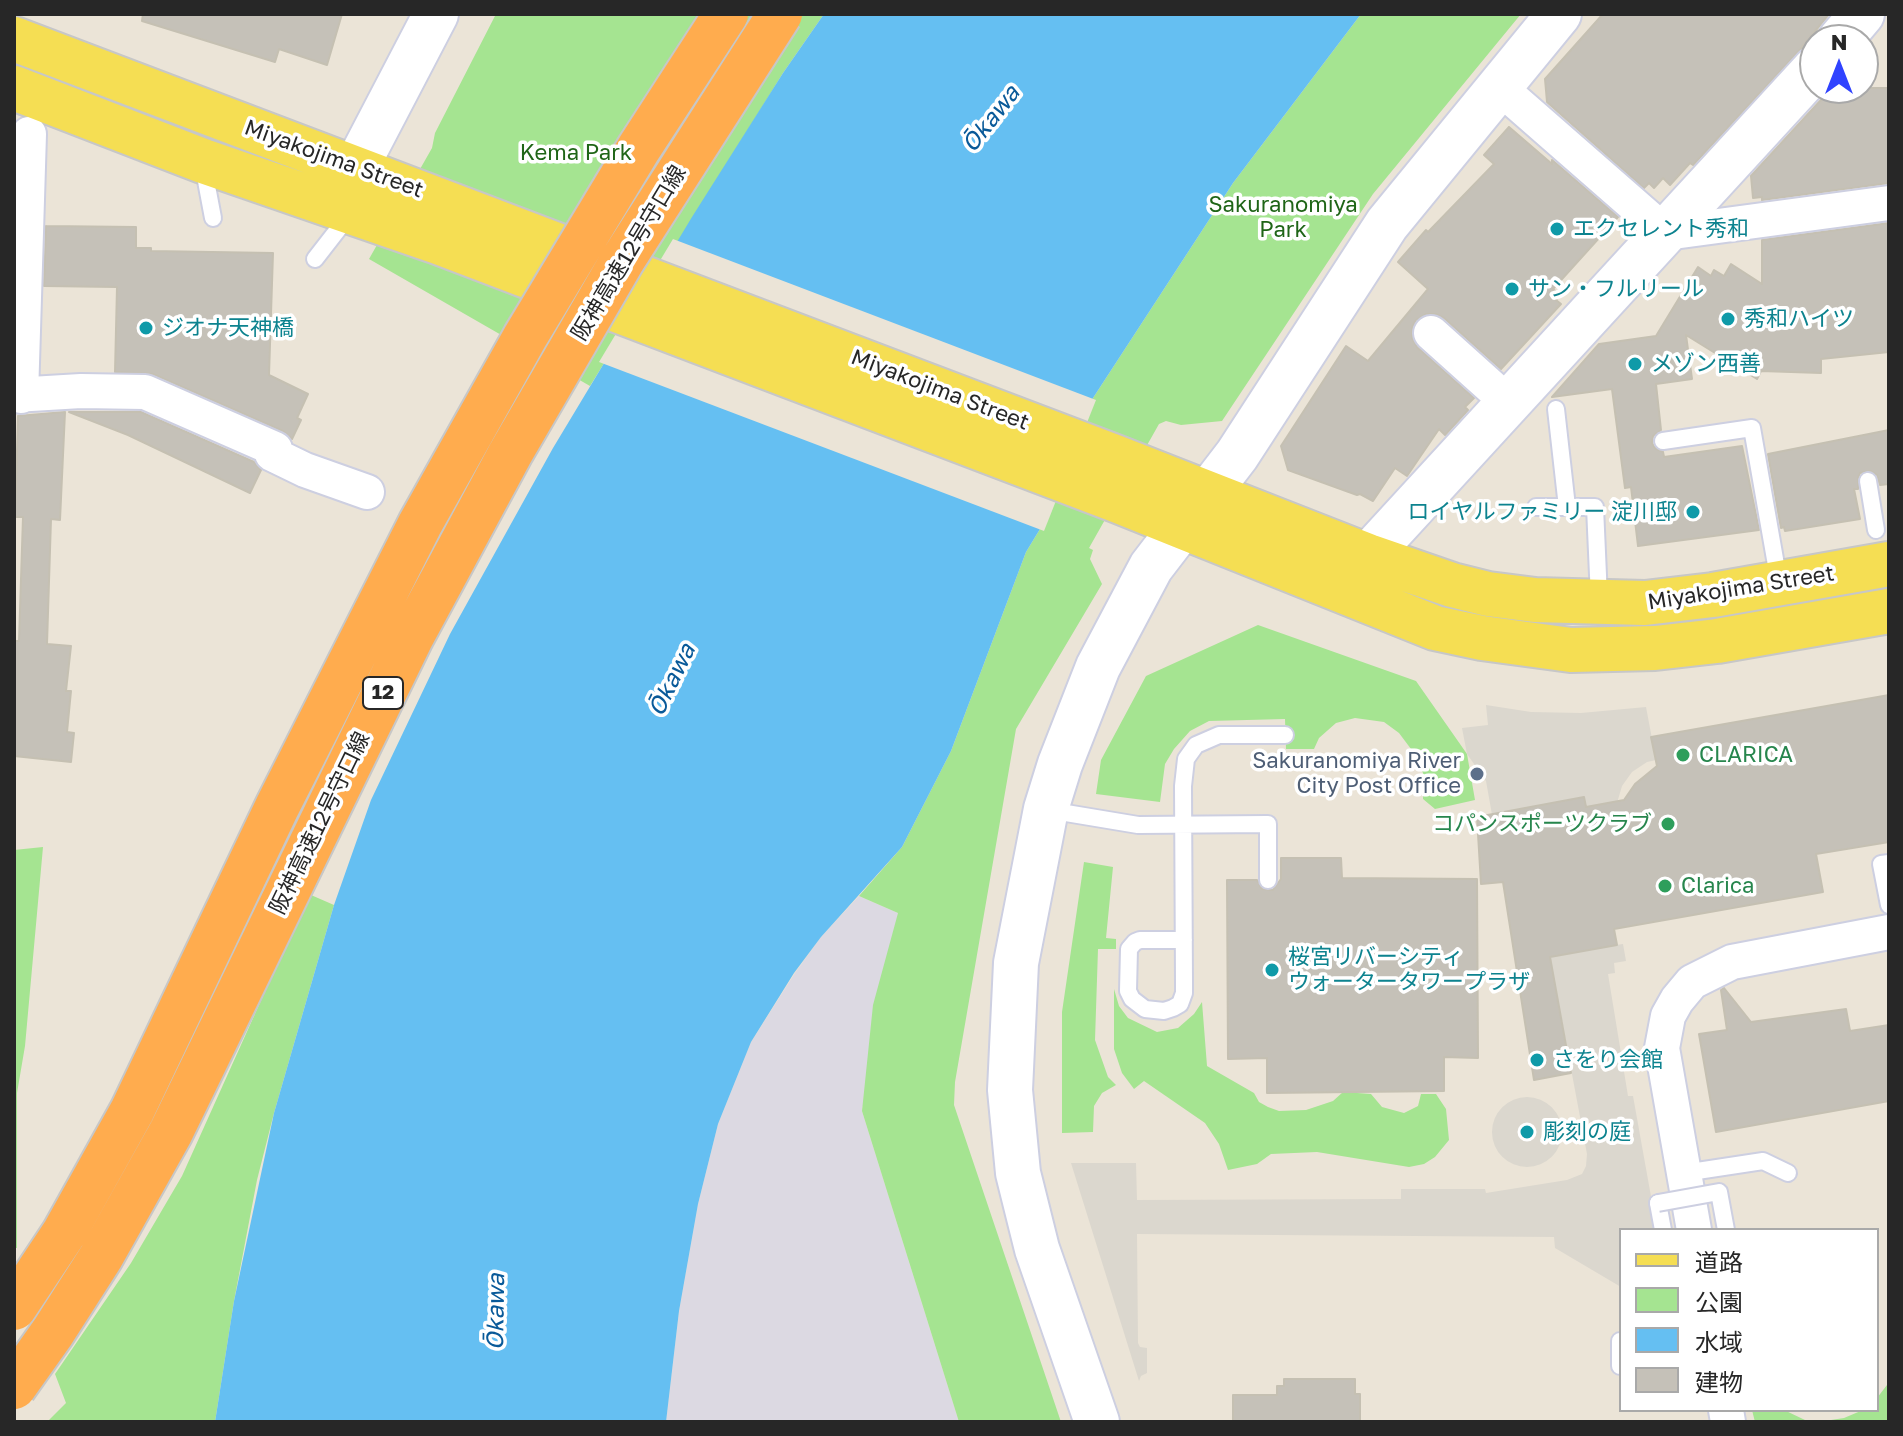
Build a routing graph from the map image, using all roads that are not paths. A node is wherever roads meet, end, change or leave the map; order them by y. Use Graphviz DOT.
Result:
graph roads {
  1 [pos="436,14"];
  2 [pos="726,14"];
  3 [pos="780,14"];
  4 [pos="1559,14"];
  5 [pos="14,39"];
  6 [pos="1499,87"];
  7 [pos="1799,87"];
  8 [pos="14,88"];
  9 [pos="29,134"];
  10 [pos="203,161"];
  11 [pos="357,168"];
  12 [pos="1889,203"];
  13 [pos="371,208"];
  14 [pos="213,218"];
  15 [pos="1666,233"];
  16 [pos="315,259"];
  17 [pos="1431,333"];
  18 [pos="18,396"];
  19 [pos="1509,403"];
  20 [pos="1556,409"];
  21 [pos="1663,441"];
  22 [pos="1868,481"];
  23 [pos="1126,483"];
  24 [pos="367,492"];
  25 [pos="1208,493"];
  26 [pos="1536,507"];
  27 [pos="1567,507"];
  28 [pos="1181,527"];
  29 [pos="1883,547"];
  30 [pos="1368,556"];
  31 [pos="1779,584"];
  32 [pos="1599,604"];
  33 [pos="1889,611"];
  34 [pos="1285,735"];
  35 [pos="1046,809"];
  36 [pos="1183,825"];
  37 [pos="1889,863"];
  38 [pos="1268,880"];
  39 [pos="1889,905"];
  40 [pos="1889,932"];
  41 [pos="1184,940"];
  42 [pos="1684,1173"];
  43 [pos="1788,1173"];
  44 [pos="1663,1228"];
  45 [pos="1694,1228"];
  46 [pos="1726,1228"];
  47 [pos="14,1308"];
  48 [pos="14,1387"];
  49 [pos="1097,1422"];
  1 -- 11 [label="street"];
  2 -- 47 [label="highway, 阪神高速12号守口線 / 12, bridge"];
  3 -- 48 [label="highway, 阪神高速12号守口線 / 12, bridge"];
  4 -- 6 [label="street"];
  5 -- 11 [label="main road, Miyakojima Street"];
  6 -- 15 [label="street"];
  6 -- 25 [label="street"];
  7 -- 15 [label="street"];
  8 -- 10 [label="main road, Miyakojima Street"];
  9 -- 18 [label="street"];
  10 -- 13 [label="main road, Miyakojima Street"];
  10 -- 14 [label="lane"];
  11 -- 13 [label="main road, Miyakojima Street"];
  12 -- 15 [label="street"];
  13 -- 16 [label="lane"];
  13 -- 23 [label="main road, Miyakojima Street, bridge"];
  15 -- 19 [label="street"];
  17 -- 19 [label="street"];
  18 -- 24 [label="street"];
  19 -- 30 [label="street"];
  20 -- 27 [label="lane"];
  21 -- 31 [label="lane"];
  22 -- 29 [label="lane"];
  23 -- 25 [label="main road, Miyakojima Street"];
  23 -- 28 [label="main road, Miyakojima Street"];
  25 -- 28 [label="street"];
  25 -- 30 [label="main road, Miyakojima Street"];
  26 -- 27 [label="lane"];
  27 -- 32 [label="lane"];
  28 -- 33 [label="main road, Miyakojima Street"];
  28 -- 35 [label="street"];
  29 -- 31 [label="main road, Miyakojima Street"];
  30 -- 32 [label="main road, Miyakojima Street"];
  31 -- 32 [label="main road, Miyakojima Street"];
  34 -- 36 [label="lane"];
  35 -- 36 [label="lane"];
  35 -- 49 [label="street"];
  36 -- 38 [label="lane"];
  36 -- 41 [label="lane"];
  37 -- 39 [label="lane"];
  40 -- 42 [label="street"];
  41 -- 41 [label="lane"];
  42 -- 43 [label="lane"];
  42 -- 45 [label="street"];
  44 -- 46 [label="lane, bridge"];
}
